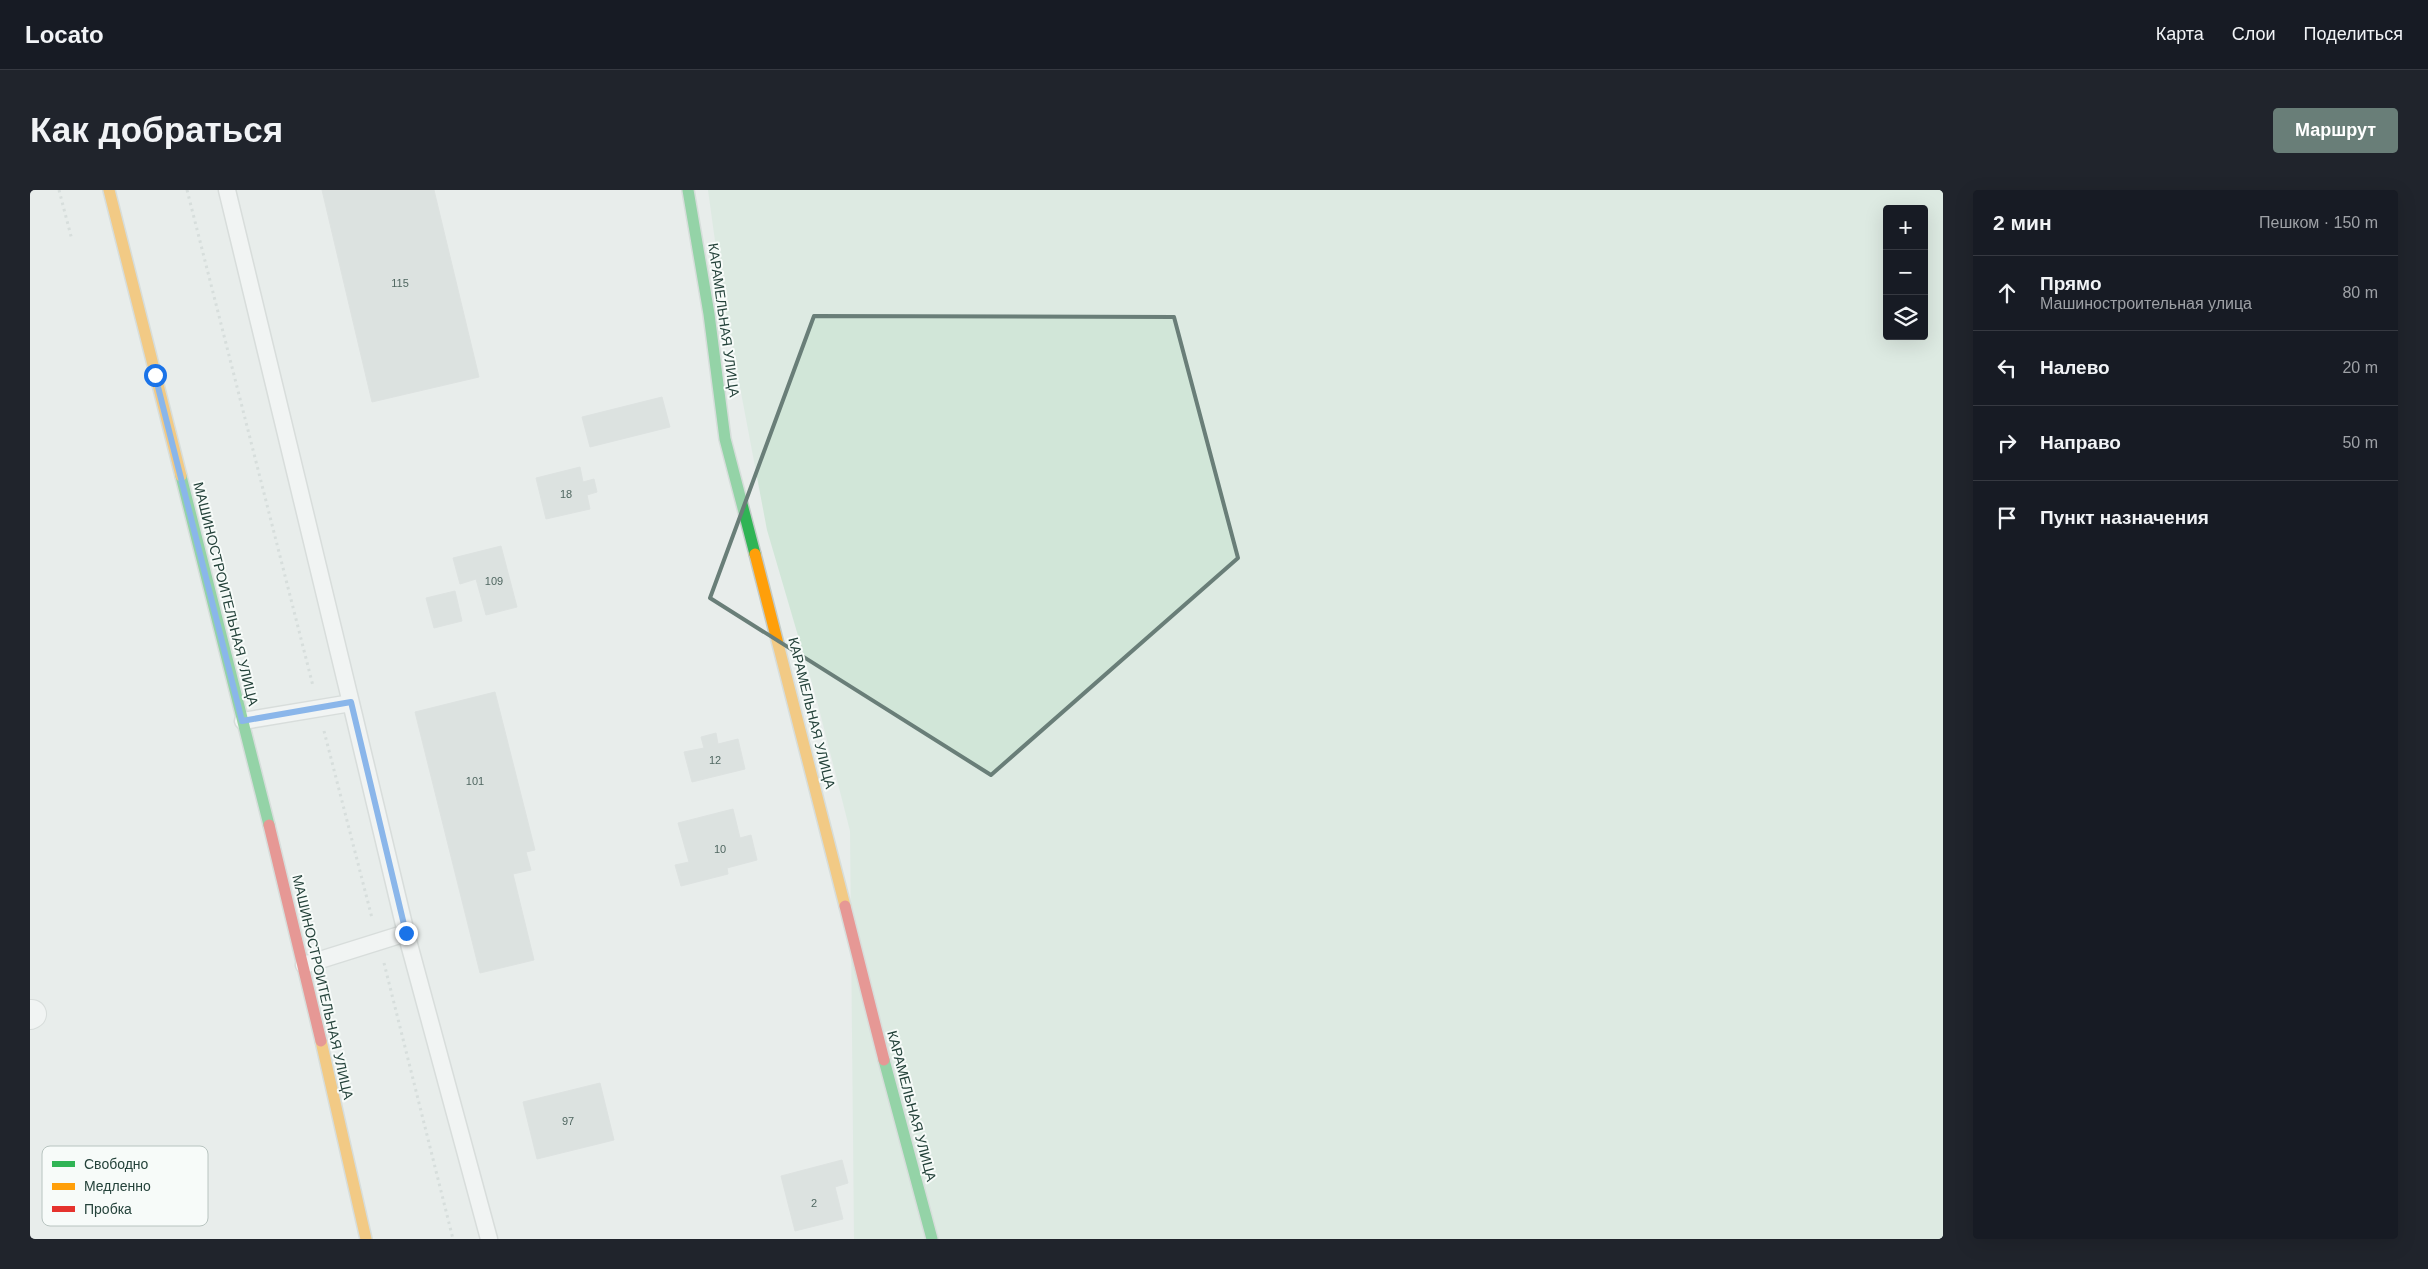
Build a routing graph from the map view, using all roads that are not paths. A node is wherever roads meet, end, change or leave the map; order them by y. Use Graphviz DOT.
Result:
graph roads {
  1 [pos="109,190"];
  2 [pos="228,190"];
  3 [pos="688,190"];
  4 [pos="351,702"];
  5 [pos="242,721"];
  6 [pos="406,933"];
  7 [pos="304,965"];
  8 [pos="366,1239"];
  9 [pos="488,1239"];
  10 [pos="932,1239"];
  1 -- 5 [label="street, МАШИНОСТРОИТЕЛЬНАЯ УЛИЦА"];
  2 -- 4 [label="lane"];
  3 -- 10 [label="street, КАРАМЕЛЬНАЯ УЛИЦА"];
  4 -- 5 [label="lane"];
  4 -- 6 [label="lane"];
  5 -- 7 [label="street, МАШИНОСТРОИТЕЛЬНАЯ УЛИЦА"];
  6 -- 7 [label="lane"];
  6 -- 9 [label="lane"];
  7 -- 8 [label="street, МАШИНОСТРОИТЕЛЬНАЯ УЛИЦА"];
}
